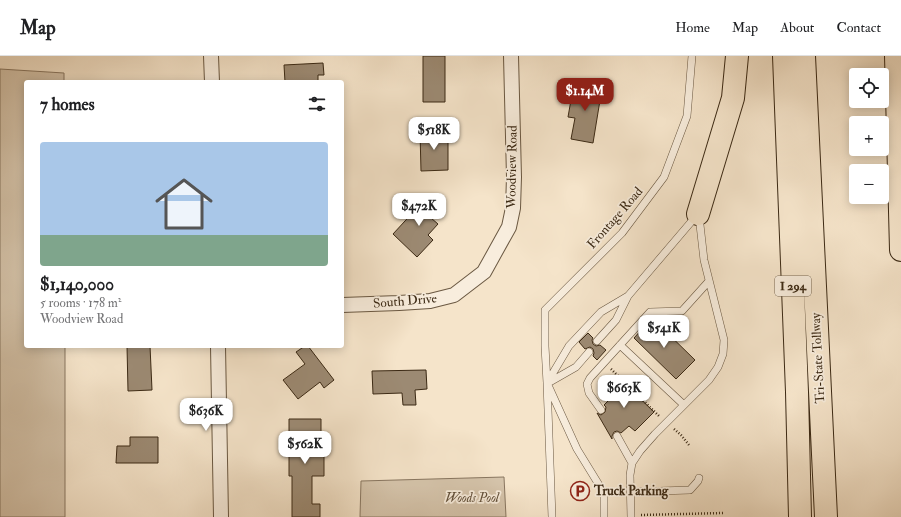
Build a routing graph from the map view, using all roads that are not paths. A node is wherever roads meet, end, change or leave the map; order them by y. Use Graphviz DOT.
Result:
graph roads {
  1 [pos="211,56"];
  2 [pos="511,56"];
  3 [pos="692,56"];
  4 [pos="737,56"];
  5 [pos="784,56"];
  6 [pos="804,56"];
  7 [pos="896,56"];
  8 [pos="212,80"];
  9 [pos="698,214"];
  10 [pos="901,250"];
  11 [pos="484,272"];
  12 [pos="709,281"];
  13 [pos="628,296"];
  14 [pos="344,305"];
  15 [pos="597,341"];
  16 [pos="620,345"];
  17 [pos="218,348"];
  18 [pos="589,352"];
  19 [pos="547,383"];
  20 [pos="684,405"];
  21 [pos="601,410"];
  22 [pos="617,436"];
  23 [pos="632,463"];
  24 [pos="699,478"];
  25 [pos="630,492"];
  26 [pos="634,516"];
  27 [pos="221,517"];
  28 [pos="552,517"];
  29 [pos="604,517"];
  30 [pos="800,517"];
  31 [pos="826,517"];
  1 -- 8 [label="street"];
  2 -- 11 [label="street, Woodview Road"];
  3 -- 19 [label="lane, Frontage Road"];
  4 -- 9 [label="highway"];
  5 -- 30 [label="highway, Tri-State Tollway / I 294"];
  6 -- 31 [label="highway, Tri-State Tollway / I 294"];
  7 -- 10 [label="highway"];
  9 -- 12 [label="lane"];
  9 -- 13 [label="lane"];
  11 -- 14 [label="street, South Drive"];
  12 -- 16 [label="lane"];
  12 -- 20 [label="lane"];
  13 -- 15 [label="lane"];
  13 -- 19 [label="lane"];
  16 -- 20 [label="lane"];
  16 -- 21 [label="lane"];
  17 -- 27 [label="street"];
  18 -- 19 [label="lane"];
  19 -- 28 [label="lane, Frontage Road"];
  19 -- 29 [label="lane"];
  20 -- 23 [label="lane"];
  22 -- 23 [label="lane"];
  23 -- 25 [label="lane"];
  24 -- 25 [label="lane"];
  25 -- 26 [label="lane"];
}
